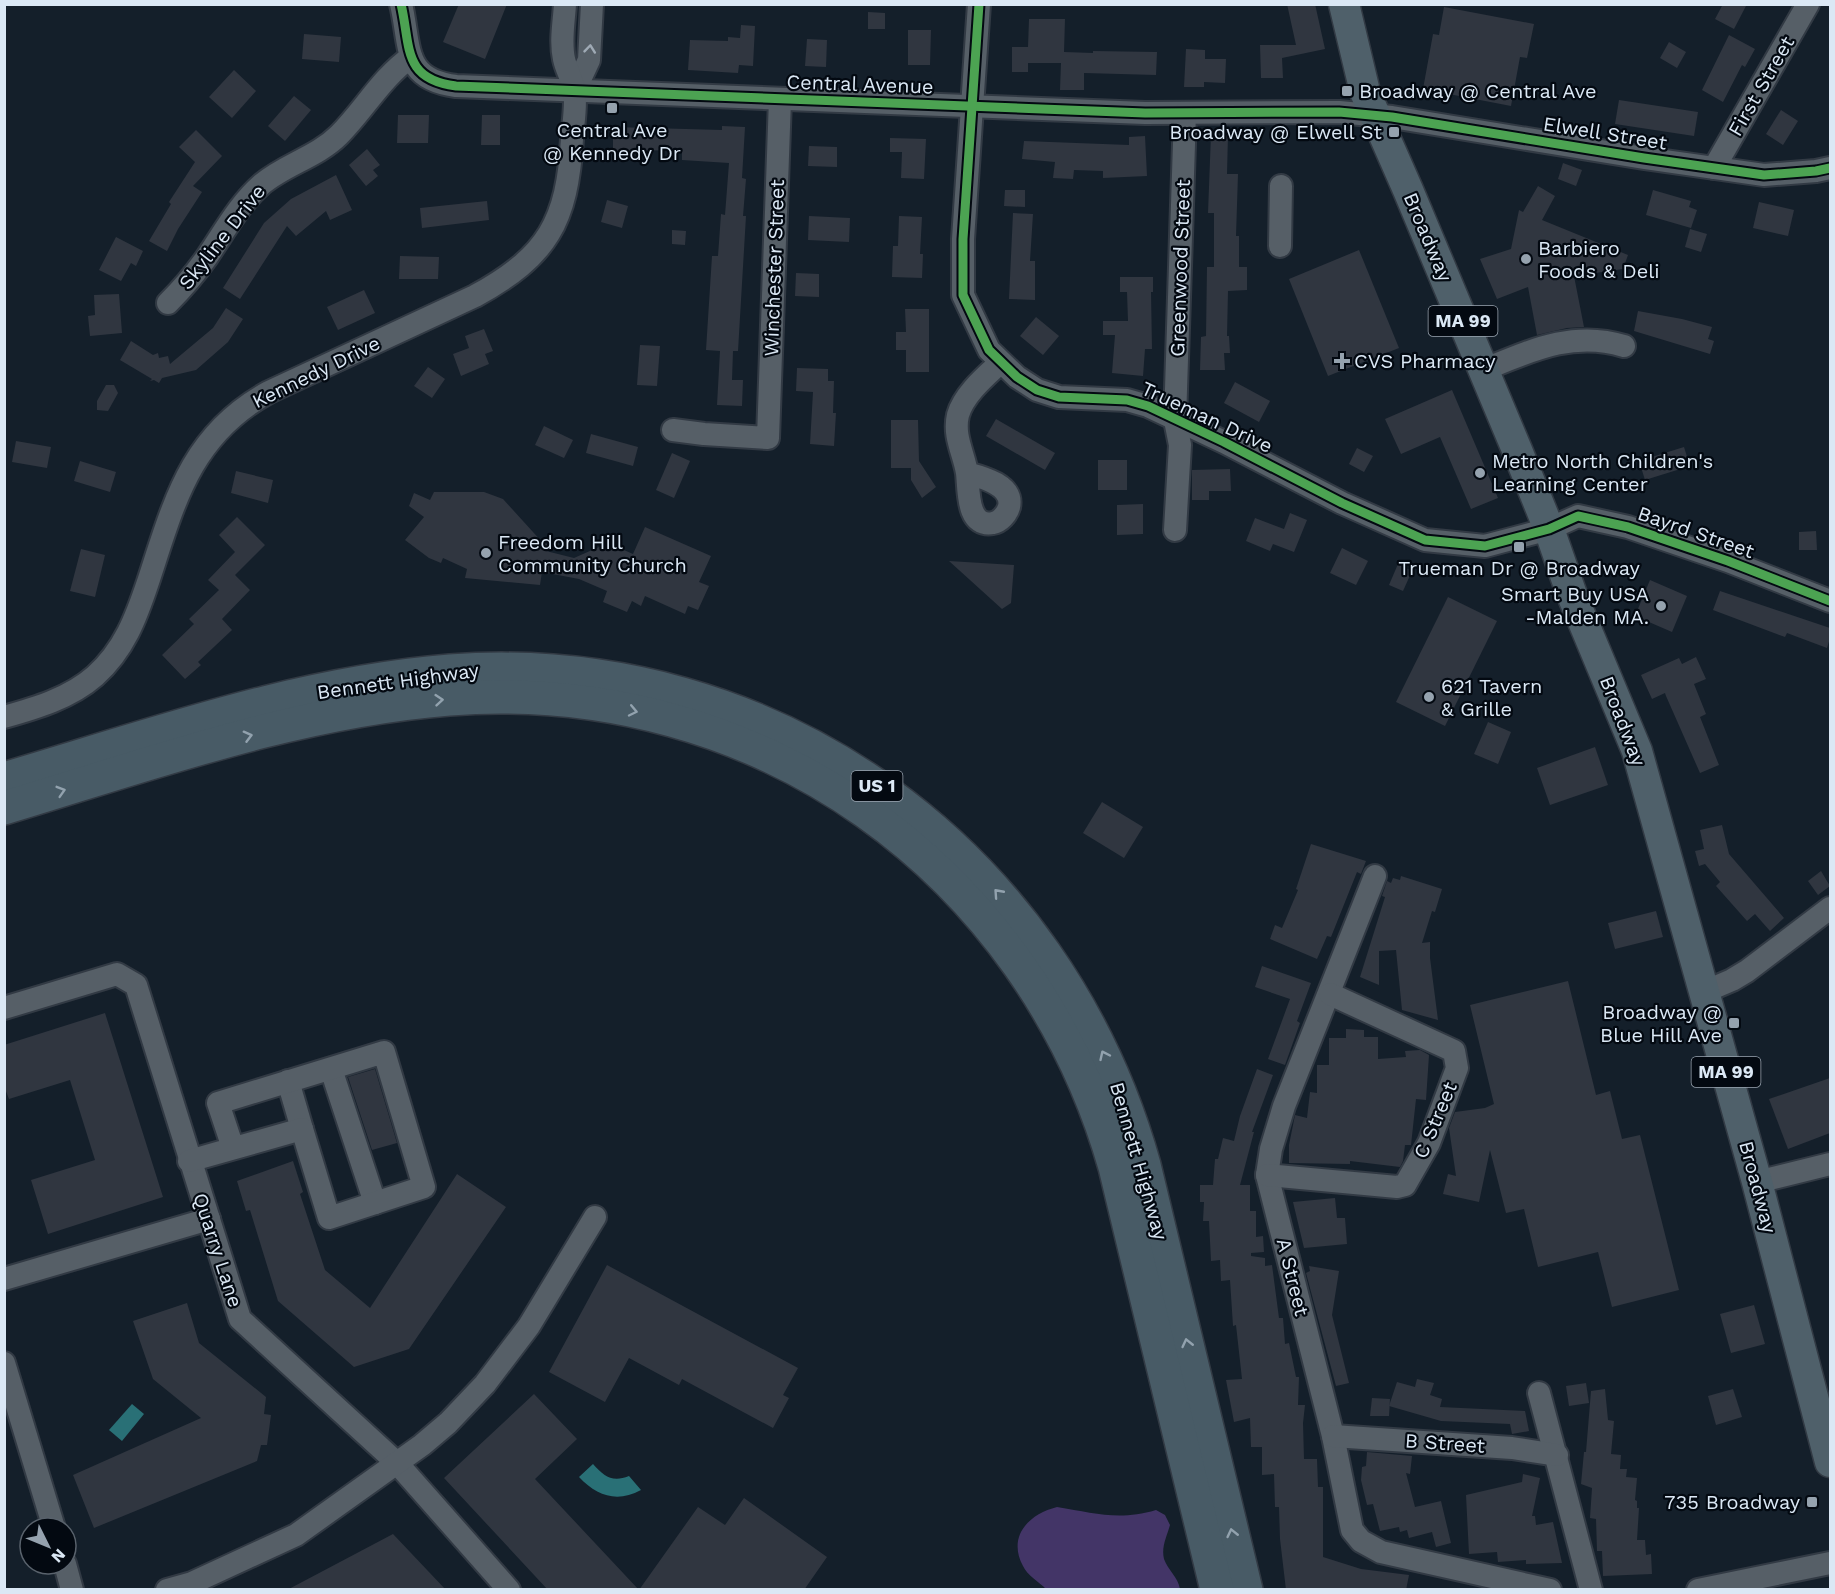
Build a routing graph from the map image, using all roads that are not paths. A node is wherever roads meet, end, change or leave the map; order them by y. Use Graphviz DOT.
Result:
graph roads {
  1 [pos="400,4"];
  2 [pos="565,4"];
  3 [pos="592,4"];
  4 [pos="979,4"];
  5 [pos="1344,4"];
  6 [pos="1808,4"];
  7 [pos="411,57"];
  8 [pos="574,90"];
  9 [pos="780,99"];
  10 [pos="972,106"];
  11 [pos="1185,113"];
  12 [pos="1374,115"];
  13 [pos="1714,168"];
  14 [pos="1830,168"];
  15 [pos="1281,186"];
  16 [pos="1280,246"];
  17 [pos="168,303"];
  18 [pos="1624,346"];
  19 [pos="1001,362"];
  20 [pos="1483,370"];
  21 [pos="1175,420"];
  22 [pos="673,430"];
  23 [pos="967,473"];
  24 [pos="1549,529"];
  25 [pos="1175,530"];
  26 [pos="1830,601"];
  27 [pos="4,717"];
  28 [pos="4,779"];
  29 [pos="4,808"];
  30 [pos="1375,876"];
  31 [pos="1830,908"];
  32 [pos="1704,992"];
  33 [pos="1330,994"];
  34 [pos="4,1008"];
  35 [pos="331,1069"];
  36 [pos="288,1082"];
  37 [pos="302,1129"];
  38 [pos="233,1148"];
  39 [pos="189,1161"];
  40 [pos="1830,1164"];
  41 [pos="1267,1175"];
  42 [pos="1757,1182"];
  43 [pos="375,1203"];
  44 [pos="595,1217"];
  45 [pos="209,1218"];
  46 [pos="4,1279"];
  47 [pos="4,1364"];
  48 [pos="1539,1393"];
  49 [pos="1333,1436"];
  50 [pos="1557,1455"];
  51 [pos="1830,1462"];
  52 [pos="398,1463"];
  53 [pos="50,1516"];
  54 [pos="1830,1563"];
  55 [pos="1500,1585"];
  56 [pos="168,1590"];
  57 [pos="509,1590"];
  58 [pos="1217,1590"];
  59 [pos="1246,1590"];
  60 [pos="1550,1590"];
  61 [pos="1591,1590"];
  62 [pos="1698,1590"];
  1 -- 7 [label="street, Central Avenue"];
  2 -- 8 [label="street, Kennedy Drive"];
  8 -- 3 [label="street, Kennedy Drive, one-way"];
  4 -- 10 [label="street, Trueman Drive"];
  5 -- 12 [label="main road, Broadway / MA 99"];
  6 -- 13 [label="street, First Street"];
  7 -- 8 [label="street, Central Avenue"];
  7 -- 17 [label="street, Skyline Drive"];
  8 -- 9 [label="street, Central Avenue"];
  8 -- 27 [label="street, Kennedy Drive"];
  9 -- 10 [label="street, Central Avenue"];
  9 -- 22 [label="street, Winchester Street"];
  10 -- 11 [label="street, Central Avenue"];
  10 -- 19 [label="street, Trueman Drive"];
  11 -- 12 [label="street, Central Avenue"];
  11 -- 21 [label="street, Greenwood Street"];
  12 -- 13 [label="street, Elwell Street"];
  12 -- 20 [label="main road, Broadway / MA 99"];
  13 -- 14 [label="street, Elwell Street"];
  15 -- 16 [label="street"];
  18 -- 20 [label="street"];
  19 -- 21 [label="street, Trueman Drive"];
  19 -- 23 [label="street"];
  20 -- 24 [label="main road, Broadway / MA 99"];
  21 -- 24 [label="street, Trueman Drive"];
  21 -- 25 [label="street, Greenwood Street"];
  24 -- 26 [label="street, Bayrd Street"];
  24 -- 32 [label="main road, Broadway / MA 99"];
  59 -- 28 [label="highway, Bennett Highway / US 1, one-way"];
  29 -- 58 [label="highway, Bennett Highway / US 1, one-way"];
  30 -- 33 [label="street, A Street"];
  31 -- 32 [label="street"];
  32 -- 42 [label="main road, Broadway / MA 99"];
  33 -- 41 [label="street, A Street"];
  33 -- 41 [label="street, C Street"];
  34 -- 39 [label="street, Quarry Lane"];
  35 -- 36 [label="street"];
  35 -- 43 [label="street"];
  35 -- 43 [label="street"];
  36 -- 37 [label="street"];
  36 -- 38 [label="street"];
  37 -- 38 [label="street"];
  37 -- 43 [label="street"];
  38 -- 39 [label="street"];
  39 -- 45 [label="street, Quarry Lane"];
  40 -- 42 [label="street"];
  41 -- 49 [label="street, A Street"];
  42 -- 51 [label="main road, Broadway / MA 99"];
  44 -- 52 [label="street"];
  45 -- 46 [label="street"];
  45 -- 52 [label="street, Quarry Lane"];
  47 -- 53 [label="street"];
  48 -- 50 [label="street"];
  49 -- 50 [label="street, B Street"];
  49 -- 55 [label="street, A Street"];
  50 -- 61 [label="street"];
  52 -- 56 [label="street"];
  52 -- 57 [label="street, Quarry Lane"];
  54 -- 62 [label="street"];
  55 -- 60 [label="street, A Street"];
}
